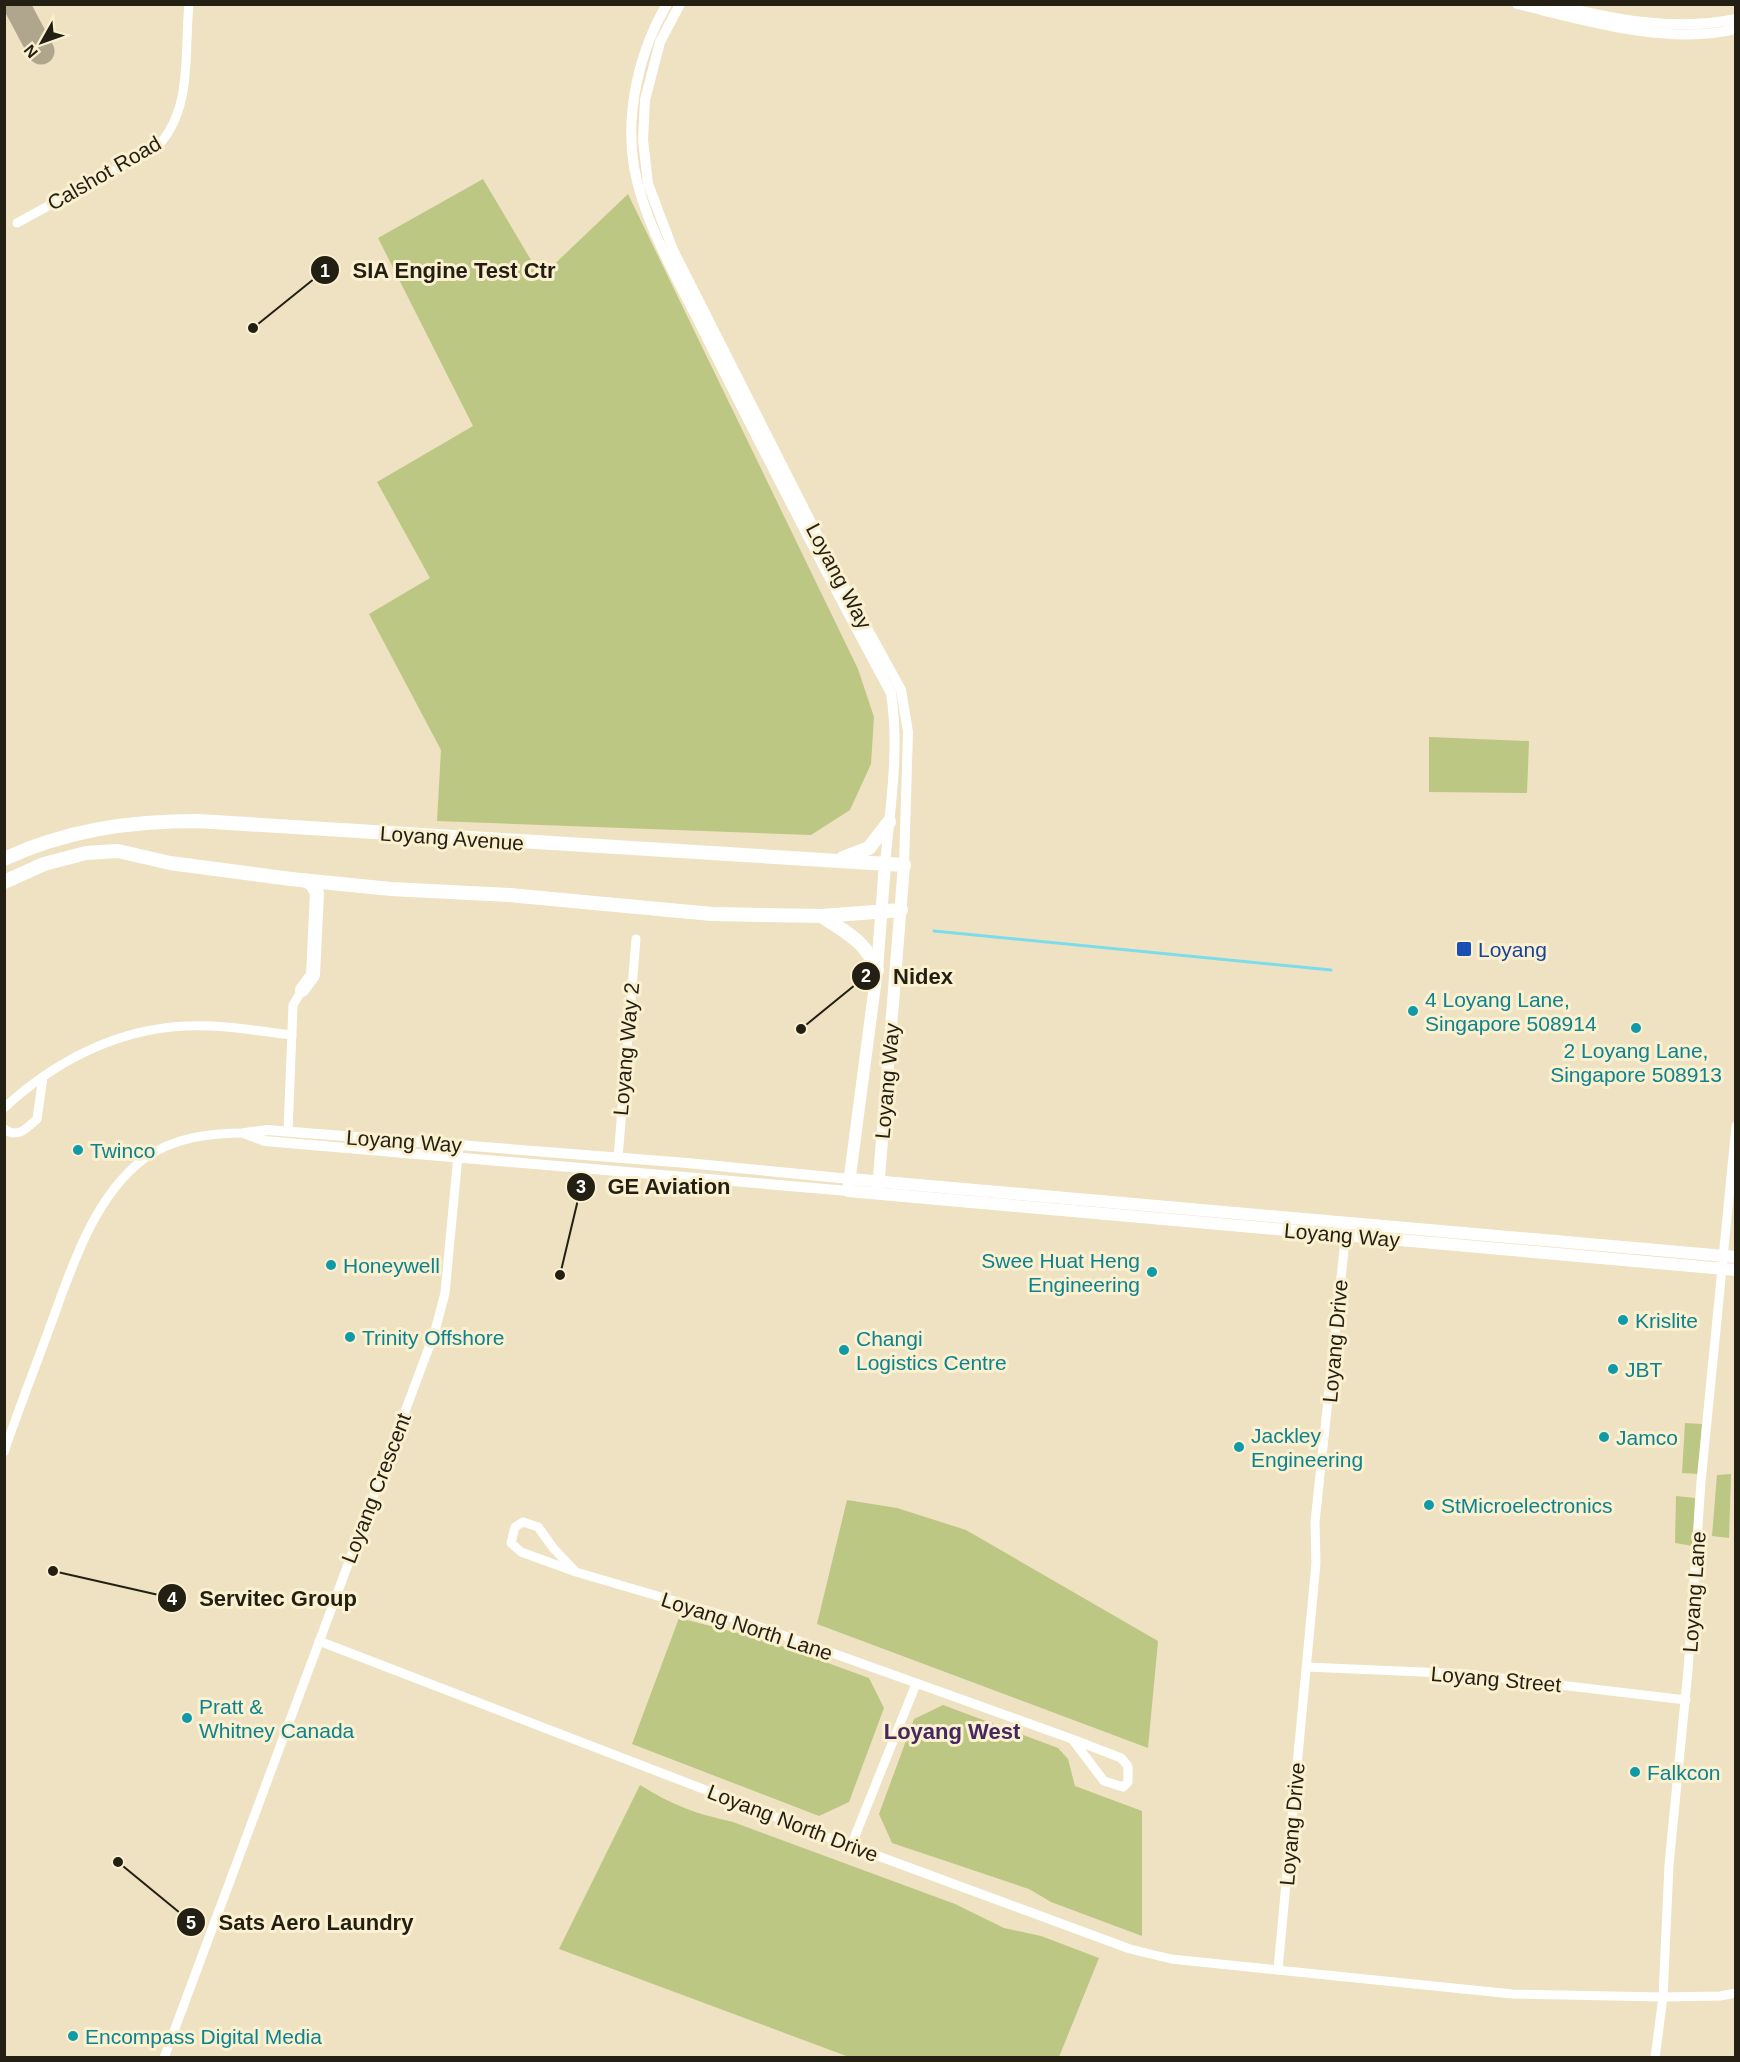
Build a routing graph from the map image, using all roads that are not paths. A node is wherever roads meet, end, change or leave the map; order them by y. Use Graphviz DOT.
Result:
graph roads {
  1 [pos="189,4"];
  2 [pos="667,4"];
  3 [pos="680,4"];
  4 [pos="1517,4"];
  5 [pos="1552,4"];
  6 [pos="1736,19"];
  7 [pos="1736,29"];
  8 [pos="17,223"];
  9 [pos="889,822"];
  10 [pos="4,859"];
  11 [pos="835,860"];
  12 [pos="885,864"];
  13 [pos="904,865"];
  14 [pos="306,881"];
  15 [pos="4,882"];
  16 [pos="901,910"];
  17 [pos="880,912"];
  18 [pos="822,916"];
  19 [pos="636,939"];
  20 [pos="877,970"];
  21 [pos="302,990"];
  22 [pos="292,1035"];
  23 [pos="43,1077"];
  24 [pos="4,1108"];
  25 [pos="1736,1126"];
  26 [pos="4,1129"];
  27 [pos="288,1132"];
  28 [pos="245,1133"];
  29 [pos="272,1142"];
  30 [pos="298,1143"];
  31 [pos="459,1145"];
  32 [pos="458,1157"];
  33 [pos="618,1158"];
  34 [pos="625,1172"];
  35 [pos="849,1185"];
  36 [pos="878,1188"];
  37 [pos="1346,1229"];
  38 [pos="1736,1257"];
  39 [pos="1722,1262"];
  40 [pos="1736,1270"];
  41 [pos="4,1452"];
  42 [pos="576,1572"];
  43 [pos="319,1641"];
  44 [pos="1307,1667"];
  45 [pos="916,1684"];
  46 [pos="1686,1700"];
  47 [pos="1072,1739"];
  48 [pos="851,1846"];
  49 [pos="1278,1969"];
  50 [pos="1736,1993"];
  51 [pos="1663,1997"];
  52 [pos="164,2058"];
  53 [pos="1655,2058"];
  1 -- 8 [label="street, Calshot Road"];
  2 -- 9 [label="street, Loyang Way"];
  3 -- 13 [label="street, Loyang Way"];
  4 -- 7 [label="street"];
  5 -- 6 [label="street"];
  9 -- 11 [label="main road"];
  9 -- 12 [label="street, Loyang Way"];
  10 -- 11 [label="main road, Loyang Avenue"];
  11 -- 12 [label="main road, Loyang Avenue"];
  12 -- 13 [label="main road, Loyang Avenue"];
  12 -- 17 [label="main road, Loyang Way"];
  13 -- 16 [label="main road, Loyang Way"];
  14 -- 15 [label="main road"];
  14 -- 18 [label="main road"];
  14 -- 21 [label="main road"];
  16 -- 17 [label="main road"];
  16 -- 36 [label="main road, Loyang Way"];
  17 -- 18 [label="main road"];
  17 -- 20 [label="main road, Loyang Way"];
  18 -- 20 [label="main road"];
  19 -- 33 [label="street, Loyang Way 2"];
  20 -- 35 [label="main road, Loyang Way"];
  21 -- 22 [label="street"];
  22 -- 23 [label="street"];
  22 -- 27 [label="street"];
  23 -- 24 [label="street"];
  23 -- 26 [label="street"];
  25 -- 39 [label="street, Loyang Lane"];
  27 -- 28 [label="street, Loyang Way"];
  27 -- 29 [label="street"];
  27 -- 30 [label="street"];
  27 -- 31 [label="street, Loyang Way"];
  28 -- 29 [label="street, Loyang Way"];
  28 -- 41 [label="street, Loyang Way"];
  29 -- 30 [label="street, Loyang Way"];
  30 -- 32 [label="street, Loyang Way"];
  31 -- 32 [label="street, Loyang Crescent"];
  31 -- 33 [label="street, Loyang Way"];
  32 -- 34 [label="street, Loyang Way"];
  32 -- 43 [label="street, Loyang Crescent"];
  33 -- 34 [label="street"];
  33 -- 35 [label="street, Loyang Way"];
  34 -- 35 [label="street, Loyang Way"];
  35 -- 36 [label="main road, Loyang Way"];
  36 -- 37 [label="main road, Loyang Way"];
  37 -- 39 [label="main road, Loyang Way"];
  37 -- 44 [label="street, Loyang Drive"];
  38 -- 39 [label="main road, Loyang Way"];
  39 -- 40 [label="main road, Loyang Way"];
  39 -- 46 [label="street, Loyang Lane"];
  42 -- 42 [label="street, Loyang North Lane"];
  42 -- 45 [label="street, Loyang North Lane"];
  43 -- 48 [label="street, Loyang North Drive"];
  43 -- 52 [label="street, Loyang Crescent"];
  44 -- 46 [label="street, Loyang Street"];
  44 -- 49 [label="street, Loyang Drive"];
  45 -- 47 [label="street, Loyang North Lane"];
  45 -- 48 [label="street"];
  46 -- 51 [label="street, Loyang Lane"];
  47 -- 47 [label="street, Loyang North Lane"];
  48 -- 49 [label="street, Loyang North Drive"];
  49 -- 51 [label="street"];
  50 -- 51 [label="street"];
  51 -- 53 [label="street, Loyang Lane"];
}
